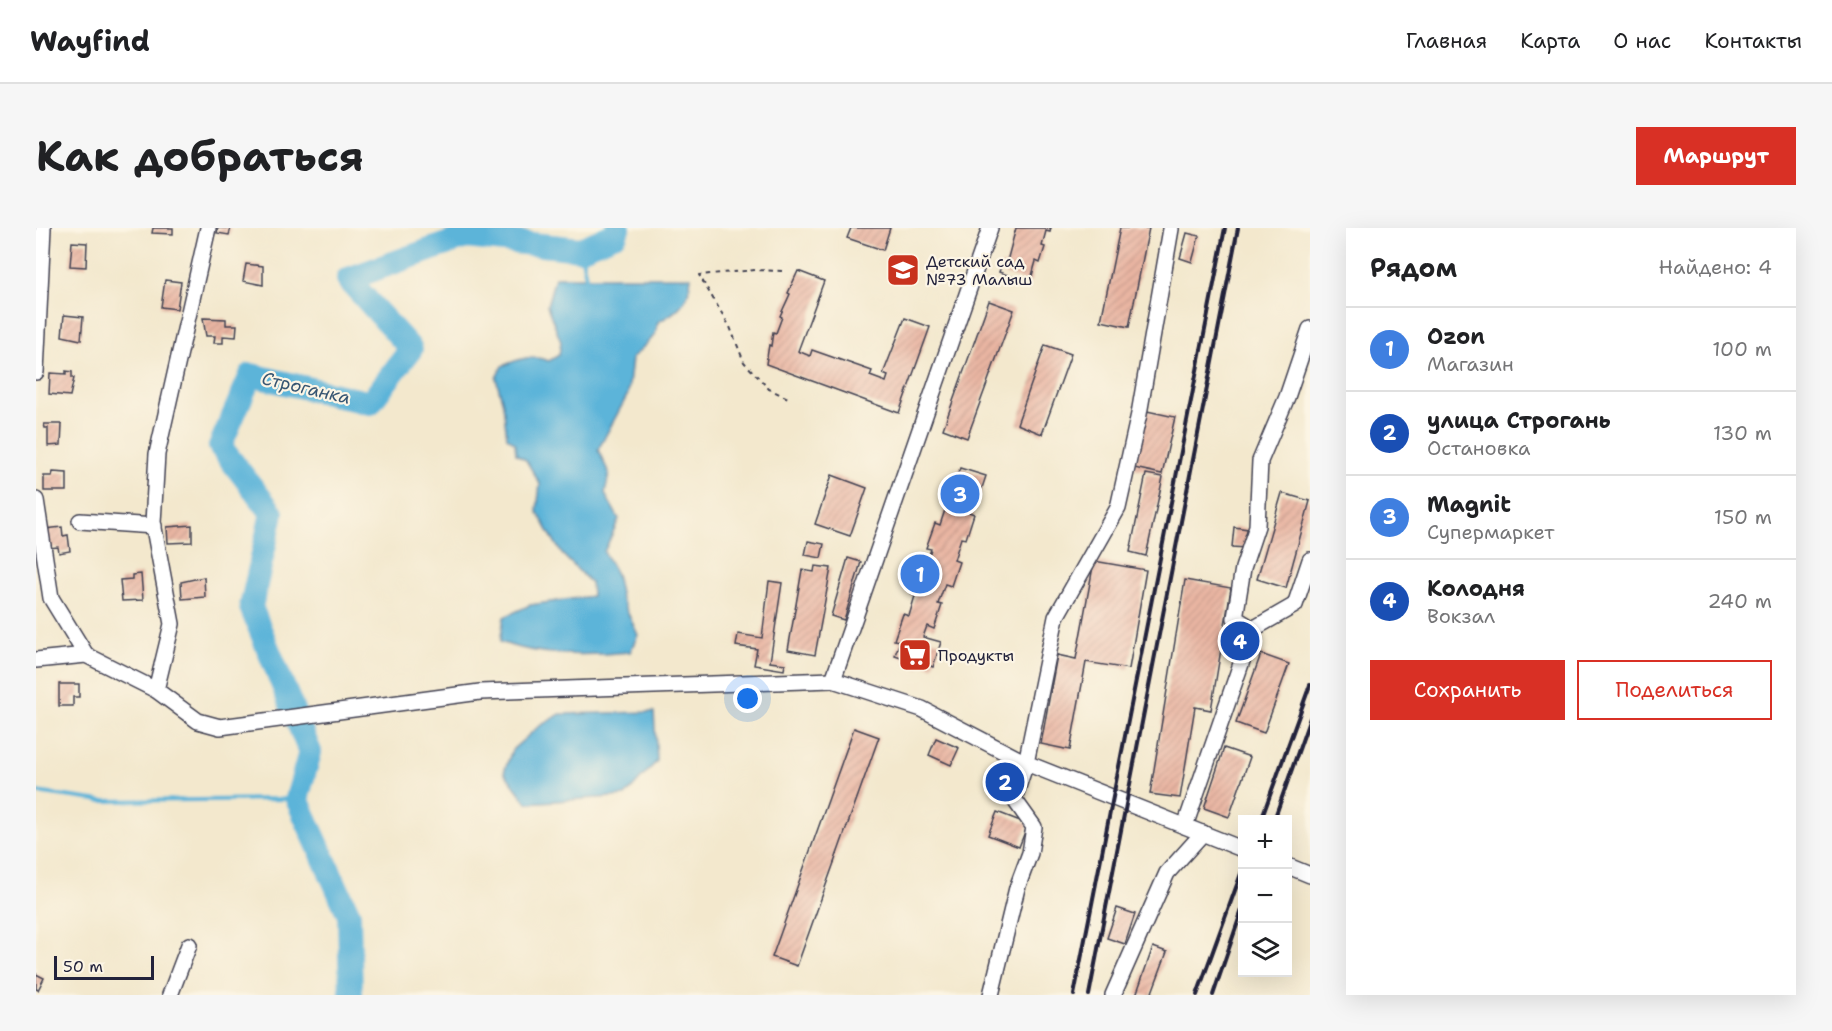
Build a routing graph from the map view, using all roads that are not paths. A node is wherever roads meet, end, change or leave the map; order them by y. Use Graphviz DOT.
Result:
graph roads {
  1 [pos="43,228"];
  2 [pos="208,228"];
  3 [pos="990,228"];
  4 [pos="1171,229"];
  5 [pos="1310,330"];
  6 [pos="36,372"];
  7 [pos="36,500"];
  8 [pos="80,521"];
  9 [pos="154,526"];
  10 [pos="1310,560"];
  11 [pos="1252,629"];
  12 [pos="86,655"];
  13 [pos="36,660"];
  14 [pos="832,680"];
  15 [pos="156,690"];
  16 [pos="1026,763"];
  17 [pos="1185,826"];
  18 [pos="1203,833"];
  19 [pos="1238,847"];
  20 [pos="1292,868"];
  21 [pos="1310,875"];
  22 [pos="189,945"];
  23 [pos="170,995"];
  24 [pos="991,995"];
  25 [pos="1113,995"];
  1 -- 6 [label="street"];
  2 -- 9 [label="street"];
  3 -- 14 [label="street"];
  4 -- 16 [label="street"];
  5 -- 11 [label="street"];
  7 -- 12 [label="street"];
  8 -- 9 [label="street"];
  9 -- 15 [label="street"];
  10 -- 11 [label="street"];
  11 -- 17 [label="street"];
  12 -- 13 [label="street"];
  12 -- 15 [label="street"];
  14 -- 15 [label="street"];
  14 -- 16 [label="street"];
  16 -- 17 [label="street"];
  16 -- 24 [label="street"];
  17 -- 18 [label="street"];
  18 -- 19 [label="street"];
  18 -- 25 [label="street"];
  20 -- 21 [label="street"];
  22 -- 23 [label="street"];
}
